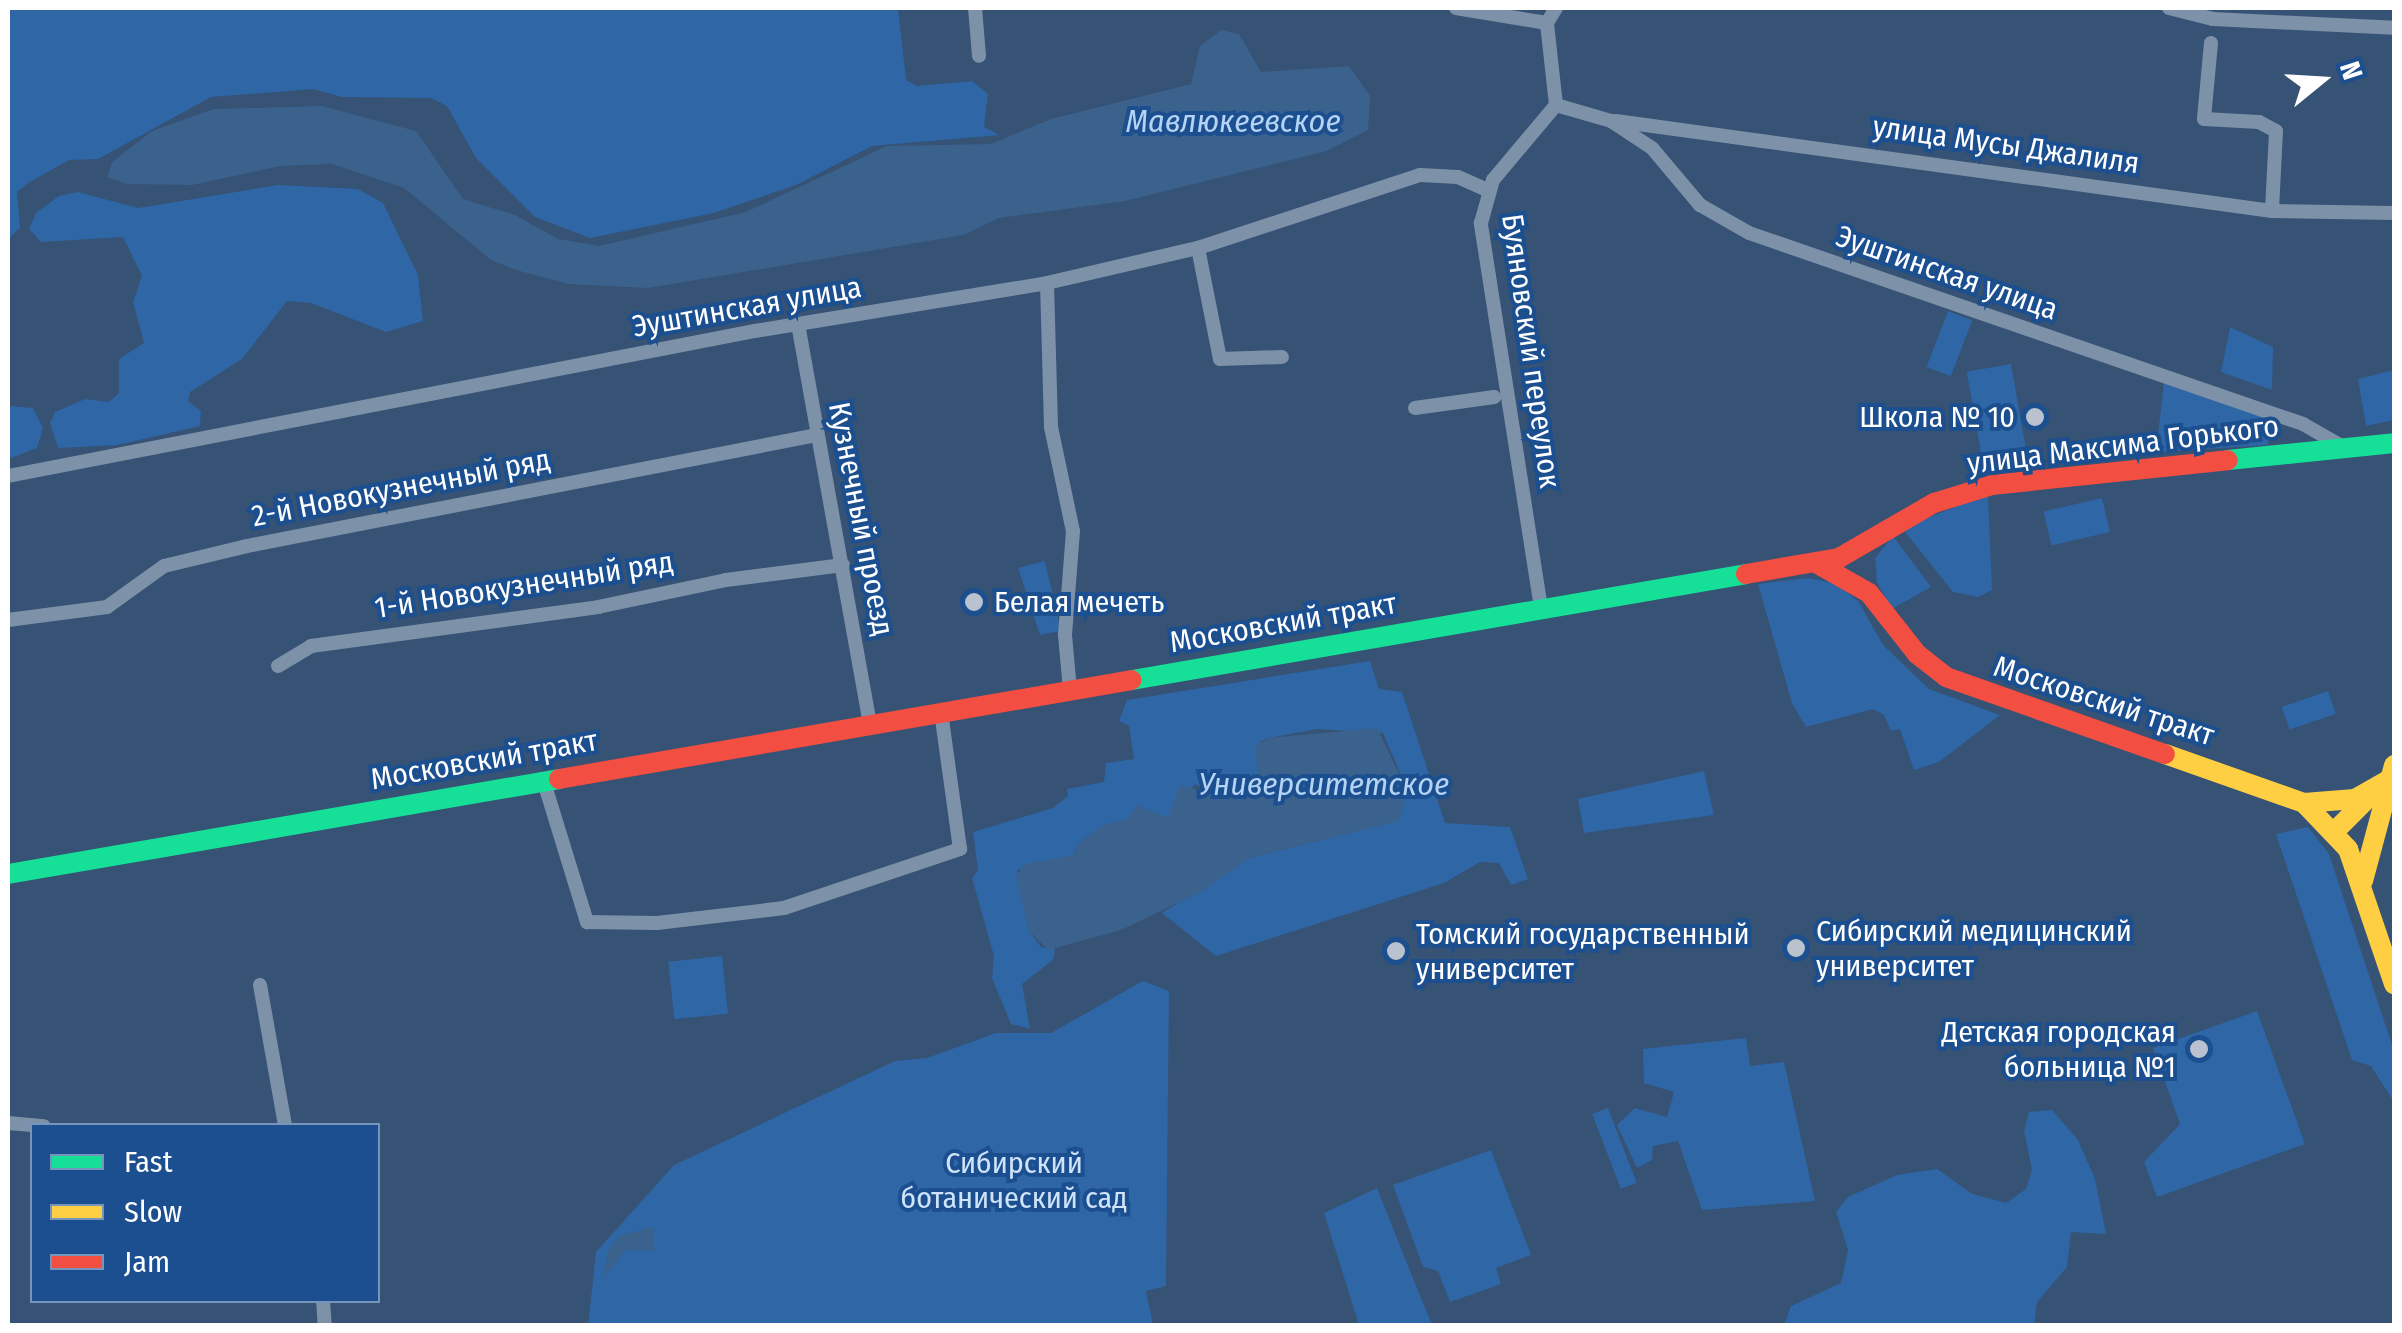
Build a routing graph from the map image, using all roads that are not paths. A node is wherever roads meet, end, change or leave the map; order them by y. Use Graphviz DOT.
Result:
graph roads {
  1 [pos="974,8"];
  2 [pos="1456,8"];
  3 [pos="1556,8"];
  4 [pos="2168,8"];
  5 [pos="1548,23"];
  6 [pos="2394,28"];
  7 [pos="2211,43"];
  8 [pos="979,56"];
  9 [pos="1556,105"];
  10 [pos="1610,121"];
  11 [pos="1488,190"];
  12 [pos="2272,211"];
  13 [pos="2394,213"];
  14 [pos="1198,248"];
  15 [pos="1048,283"];
  16 [pos="798,324"];
  17 [pos="1282,357"];
  18 [pos="1494,396"];
  19 [pos="1415,408"];
  20 [pos="817,435"];
  21 [pos="2394,443"];
  22 [pos="2348,450"];
  23 [pos="8,476"];
  24 [pos="1871,545"];
  25 [pos="1816,562"];
  26 [pos="843,564"];
  27 [pos="1869,593"];
  28 [pos="1541,608"];
  29 [pos="8,620"];
  30 [pos="278,666"];
  31 [pos="1070,690"];
  32 [pos="941,712"];
  33 [pos="870,724"];
  34 [pos="2387,778"];
  35 [pos="543,780"];
  36 [pos="2304,803"];
  37 [pos="2373,828"];
  38 [pos="2337,835"];
  39 [pos="8,874"];
  40 [pos="2363,888"];
  41 [pos="2394,984"];
  42 [pos="260,986"];
  43 [pos="283,1123"];
  1 -- 8 [label="street"];
  2 -- 5 [label="street"];
  3 -- 5 [label="street"];
  4 -- 6 [label="street"];
  5 -- 9 [label="street"];
  7 -- 12 [label="street"];
  9 -- 10 [label="street, Эуштинская улица"];
  9 -- 11 [label="street, Буяновский переулок"];
  10 -- 12 [label="street, улица Мусы Джалиля"];
  10 -- 22 [label="street, Эуштинская улица"];
  11 -- 14 [label="street, Эуштинская улица"];
  11 -- 28 [label="street, Буяновский переулок"];
  12 -- 13 [label="street, улица Мусы Джалиля"];
  14 -- 15 [label="street, Эуштинская улица"];
  14 -- 17 [label="street"];
  15 -- 16 [label="street, Эуштинская улица"];
  15 -- 31 [label="street"];
  16 -- 20 [label="street, Кузнечный проезд"];
  16 -- 23 [label="street, Эуштинская улица"];
  18 -- 19 [label="street"];
  20 -- 26 [label="street, Кузнечный проезд"];
  20 -- 29 [label="street, 2-й Новокузнечный ряд"];
  21 -- 22 [label="main road, улица Максима Горького"];
  22 -- 24 [label="main road, улица Максима Горького"];
  24 -- 25 [label="main road, улица Максима Горького"];
  24 -- 27 [label="main road"];
  25 -- 27 [label="main road, Московский тракт"];
  25 -- 28 [label="main road, Московский тракт"];
  26 -- 30 [label="street, 1-й Новокузнечный ряд"];
  26 -- 33 [label="street, Кузнечный проезд"];
  27 -- 36 [label="main road, Московский тракт"];
  28 -- 31 [label="main road, Московский тракт"];
  31 -- 32 [label="main road, Московский тракт"];
  32 -- 33 [label="main road, Московский тракт"];
  32 -- 35 [label="street"];
  33 -- 35 [label="main road, Московский тракт"];
  34 -- 36 [label="main road"];
  34 -- 37 [label="main road"];
  34 -- 38 [label="main road"];
  35 -- 39 [label="main road, Московский тракт"];
  36 -- 38 [label="main road, Московский тракт"];
  37 -- 38 [label="main road"];
  37 -- 40 [label="main road"];
  38 -- 40 [label="main road, Московский тракт"];
  40 -- 41 [label="main road, Московский тракт"];
  42 -- 43 [label="street"];
}
